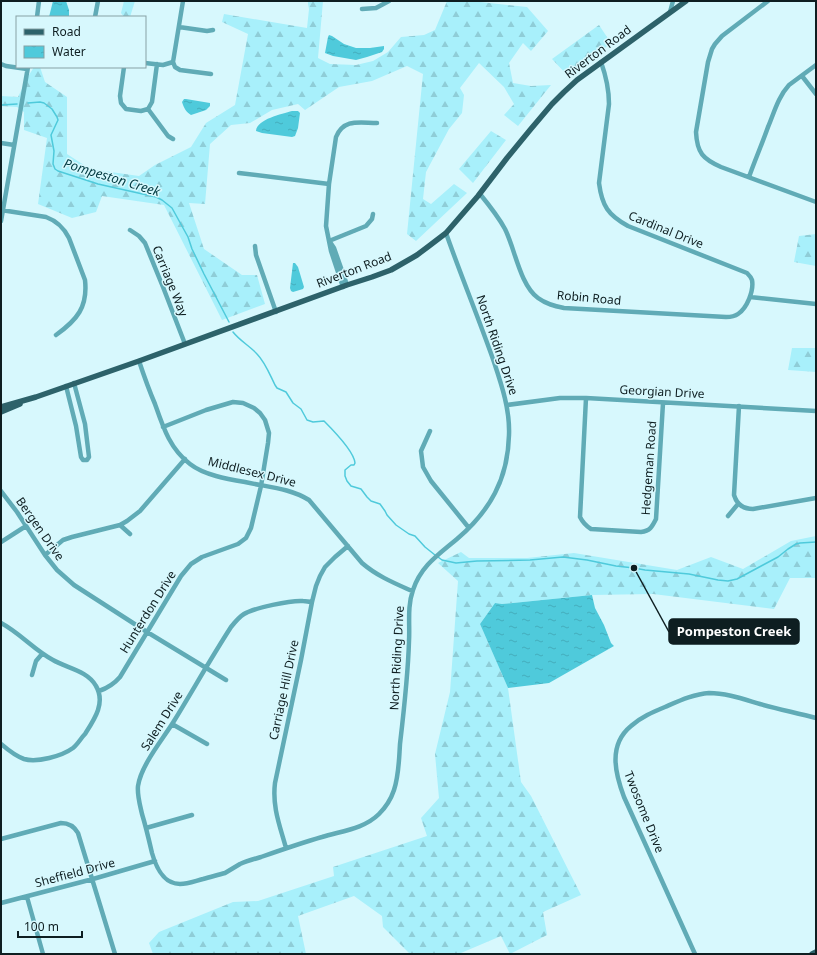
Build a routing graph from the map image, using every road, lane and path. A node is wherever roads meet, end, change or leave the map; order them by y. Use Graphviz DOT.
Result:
graph roads {
  1 [pos="39,1"];
  2 [pos="98,1"];
  3 [pos="183,1"];
  4 [pos="389,1"];
  5 [pos="673,1"];
  6 [pos="686,1"];
  7 [pos="768,1"];
  8 [pos="362,9"];
  9 [pos="670,12"];
  10 [pos="37,16"];
  11 [pos="96,16"];
  12 [pos="179,27"];
  13 [pos="213,30"];
  14 [pos="146,62"];
  15 [pos="173,62"];
  16 [pos="601,62"];
  17 [pos="1,64"];
  18 [pos="157,64"];
  19 [pos="816,65"];
  20 [pos="16,67"];
  21 [pos="27,68"];
  22 [pos="124,68"];
  23 [pos="211,74"];
  24 [pos="802,76"];
  25 [pos="816,94"];
  26 [pos="148,109"];
  27 [pos="377,124"];
  28 [pos="173,139"];
  29 [pos="1,143"];
  30 [pos="14,145"];
  31 [pos="239,173"];
  32 [pos="749,177"];
  33 [pos="329,184"];
  34 [pos="480,194"];
  35 [pos="816,202"];
  36 [pos="2,210"];
  37 [pos="373,214"];
  38 [pos="1,221"];
  39 [pos="130,230"];
  40 [pos="446,233"];
  41 [pos="328,241"];
  42 [pos="255,246"];
  43 [pos="345,286"];
  44 [pos="750,297"];
  45 [pos="816,304"];
  46 [pos="276,312"];
  47 [pos="56,335"];
  48 [pos="185,344"];
  49 [pos="139,361"];
  50 [pos="74,383"];
  51 [pos="66,386"];
  52 [pos="36,397"];
  53 [pos="586,398"];
  54 [pos="663,403"];
  55 [pos="507,405"];
  56 [pos="739,406"];
  57 [pos="1,407"];
  58 [pos="816,411"];
  59 [pos="1,412"];
  60 [pos="163,427"];
  61 [pos="430,431"];
  62 [pos="185,460"];
  63 [pos="261,486"];
  64 [pos="1,491"];
  65 [pos="816,498"];
  66 [pos="738,504"];
  67 [pos="728,516"];
  68 [pos="120,525"];
  69 [pos="26,526"];
  70 [pos="469,528"];
  71 [pos="130,534"];
  72 [pos="1,542"];
  73 [pos="348,546"];
  74 [pos="45,555"];
  75 [pos="412,591"];
  76 [pos="312,602"];
  77 [pos="1,623"];
  78 [pos="147,632"];
  79 [pos="42,654"];
  80 [pos="205,668"];
  81 [pos="32,675"];
  82 [pos="226,680"];
  83 [pos="99,691"];
  84 [pos="816,718"];
  85 [pos="172,724"];
  86 [pos="1,744"];
  87 [pos="207,744"];
  88 [pos="192,816"];
  89 [pos="146,828"];
  90 [pos="1,838"];
  91 [pos="286,848"];
  92 [pos="154,860"];
  93 [pos="93,879"];
  94 [pos="202,879"];
  95 [pos="27,897"];
  96 [pos="1,903"];
  97 [pos="816,952"];
  98 [pos="42,954"];
  99 [pos="115,954"];
  100 [pos="695,954"];
  101 [pos="812,954"];
  1 -- 10 [label="street"];
  2 -- 11 [label="street"];
  3 -- 12 [label="street"];
  4 -- 8 [label="street"];
  5 -- 9 [label="street"];
  6 -- 9 [label="main road, Riverton Road"];
  7 -- 32 [label="street"];
  9 -- 16 [label="main road, Riverton Road"];
  12 -- 13 [label="street"];
  12 -- 15 [label="street"];
  14 -- 18 [label="street"];
  15 -- 18 [label="street"];
  15 -- 23 [label="street"];
  16 -- 34 [label="main road, Riverton Road"];
  16 -- 44 [label="street, Cardinal Drive"];
  17 -- 20 [label="street"];
  18 -- 26 [label="street"];
  19 -- 24 [label="street"];
  21 -- 30 [label="street"];
  22 -- 26 [label="street"];
  24 -- 25 [label="street"];
  24 -- 32 [label="street"];
  26 -- 28 [label="street"];
  27 -- 33 [label="street"];
  29 -- 30 [label="street"];
  30 -- 36 [label="street"];
  31 -- 33 [label="street"];
  32 -- 35 [label="street"];
  33 -- 41 [label="street"];
  34 -- 40 [label="main road, Riverton Road"];
  34 -- 44 [label="street, Robin Road"];
  36 -- 38 [label="street"];
  36 -- 47 [label="street"];
  37 -- 41 [label="street"];
  39 -- 48 [label="street, Carriage Way"];
  40 -- 43 [label="main road, Riverton Road"];
  40 -- 55 [label="street, North Riding Drive"];
  41 -- 43 [label="street"];
  42 -- 46 [label="street"];
  43 -- 46 [label="main road, Riverton Road"];
  44 -- 45 [label="street"];
  46 -- 48 [label="main road, Riverton Road"];
  48 -- 49 [label="main road, Riverton Road"];
  49 -- 50 [label="main road, Riverton Road"];
  49 -- 60 [label="street, Middlesex Drive"];
  50 -- 51 [label="main road, Riverton Road"];
  50 -- 51 [label="street"];
  51 -- 52 [label="main road, Riverton Road"];
  52 -- 57 [label="main road, Riverton Road"];
  52 -- 59 [label="main road, Riverton Road"];
  53 -- 54 [label="street, Georgian Drive"];
  53 -- 54 [label="street, Hedgeman Road"];
  53 -- 55 [label="street, Georgian Drive"];
  54 -- 56 [label="street, Georgian Drive"];
  55 -- 70 [label="street, North Riding Drive"];
  56 -- 58 [label="street, Georgian Drive"];
  56 -- 66 [label="street"];
  60 -- 62 [label="street, Middlesex Drive"];
  60 -- 63 [label="street, Hunterdon Drive"];
  61 -- 70 [label="street"];
  62 -- 63 [label="street, Middlesex Drive"];
  62 -- 68 [label="street"];
  63 -- 73 [label="street, Middlesex Drive"];
  63 -- 78 [label="street, Hunterdon Drive"];
  64 -- 69 [label="street, Bergen Drive"];
  65 -- 66 [label="street"];
  66 -- 67 [label="street"];
  68 -- 71 [label="street"];
  68 -- 74 [label="street"];
  69 -- 72 [label="street"];
  69 -- 74 [label="street, Bergen Drive"];
  70 -- 75 [label="street, North Riding Drive"];
  73 -- 75 [label="street, Middlesex Drive"];
  73 -- 76 [label="street, Carriage Hill Drive"];
  74 -- 78 [label="street, Bergen Drive"];
  75 -- 91 [label="street, North Riding Drive"];
  76 -- 80 [label="street, Salem Drive"];
  76 -- 91 [label="street, Carriage Hill Drive"];
  77 -- 79 [label="street"];
  78 -- 80 [label="street, Bergen Drive"];
  78 -- 83 [label="street, Hunterdon Drive"];
  79 -- 81 [label="street"];
  79 -- 83 [label="street"];
  80 -- 82 [label="street, Bergen Drive"];
  80 -- 85 [label="street, Salem Drive"];
  83 -- 86 [label="street"];
  84 -- 100 [label="street, Twosome Drive"];
  85 -- 87 [label="street"];
  85 -- 89 [label="street, Salem Drive"];
  88 -- 89 [label="street"];
  89 -- 92 [label="street, Salem Drive"];
  90 -- 93 [label="street"];
  91 -- 94 [label="street, North Riding Drive"];
  92 -- 93 [label="street, Sheffield Drive"];
  92 -- 94 [label="street, Salem Drive"];
  93 -- 95 [label="street, Sheffield Drive"];
  93 -- 99 [label="street"];
  95 -- 96 [label="street, Sheffield Drive"];
  95 -- 98 [label="street"];
  97 -- 101 [label="main road"];
}
